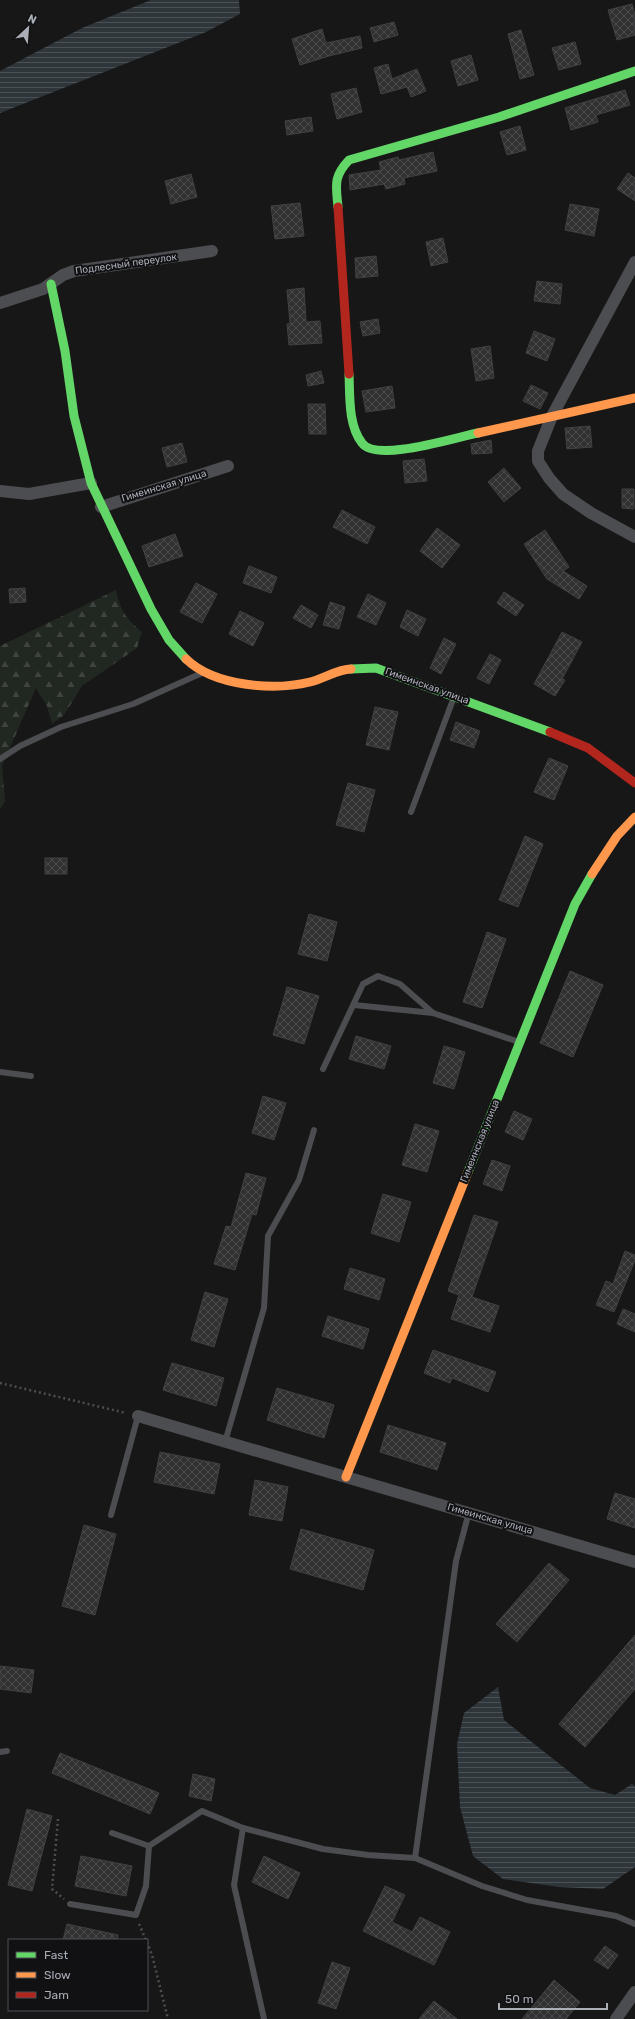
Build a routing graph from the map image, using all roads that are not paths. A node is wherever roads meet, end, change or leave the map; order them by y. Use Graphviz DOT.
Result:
graph roads {
  1 [pos="635,71"];
  2 [pos="212,251"];
  3 [pos="635,262"];
  4 [pos="51,284"];
  5 [pos="0,303"];
  6 [pos="635,398"];
  7 [pos="552,416"];
  8 [pos="228,466"];
  9 [pos="91,483"];
  10 [pos="0,491"];
  11 [pos="100,506"];
  12 [pos="635,537"];
  13 [pos="204,673"];
  14 [pos="454,695"];
  15 [pos="0,759"];
  16 [pos="635,783"];
  17 [pos="411,812"];
  18 [pos="635,817"];
  19 [pos="354,1006"];
  20 [pos="434,1012"];
  21 [pos="519,1042"];
  22 [pos="323,1069"];
  23 [pos="0,1072"];
  24 [pos="31,1076"];
  25 [pos="314,1130"];
  26 [pos="138,1416"];
  27 [pos="225,1442"];
  28 [pos="346,1477"];
  29 [pos="469,1512"];
  30 [pos="111,1515"];
  31 [pos="635,1562"];
  32 [pos="7,1751"];
  33 [pos="0,1752"];
  34 [pos="243,1828"];
  35 [pos="112,1833"];
  36 [pos="149,1846"];
  37 [pos="415,1858"];
  38 [pos="70,1904"];
  39 [pos="635,1924"];
  40 [pos="635,1992"];
  41 [pos="264,2019"];
  42 [pos="616,2019"];
  1 -- 7 [label="street"];
  2 -- 4 [label="street, Подлесный переулок"];
  3 -- 7 [label="street"];
  4 -- 5 [label="street, Подлесный переулок"];
  4 -- 9 [label="street"];
  6 -- 7 [label="street"];
  7 -- 12 [label="street"];
  8 -- 11 [label="street, Гимеинская улица"];
  9 -- 10 [label="street"];
  9 -- 11 [label="street"];
  11 -- 13 [label="street"];
  13 -- 14 [label="street, Гимеинская улица"];
  13 -- 15 [label="lane"];
  14 -- 16 [label="street, Гимеинская улица"];
  14 -- 17 [label="lane"];
  18 -- 21 [label="street, Гимеинская улица"];
  19 -- 20 [label="lane"];
  19 -- 20 [label="lane"];
  19 -- 22 [label="lane"];
  20 -- 21 [label="lane"];
  21 -- 28 [label="street, Гимеинская улица"];
  23 -- 24 [label="lane"];
  25 -- 27 [label="lane"];
  26 -- 27 [label="street, Гимеинская улица"];
  26 -- 30 [label="lane"];
  27 -- 28 [label="street, Гимеинская улица"];
  28 -- 29 [label="street, Гимеинская улица"];
  29 -- 31 [label="street, Гимеинская улица"];
  29 -- 37 [label="lane"];
  32 -- 33 [label="lane"];
  34 -- 36 [label="lane"];
  34 -- 37 [label="lane"];
  34 -- 41 [label="lane"];
  35 -- 36 [label="lane"];
  36 -- 38 [label="lane"];
  37 -- 39 [label="lane"];
  40 -- 42 [label="street"];
}
